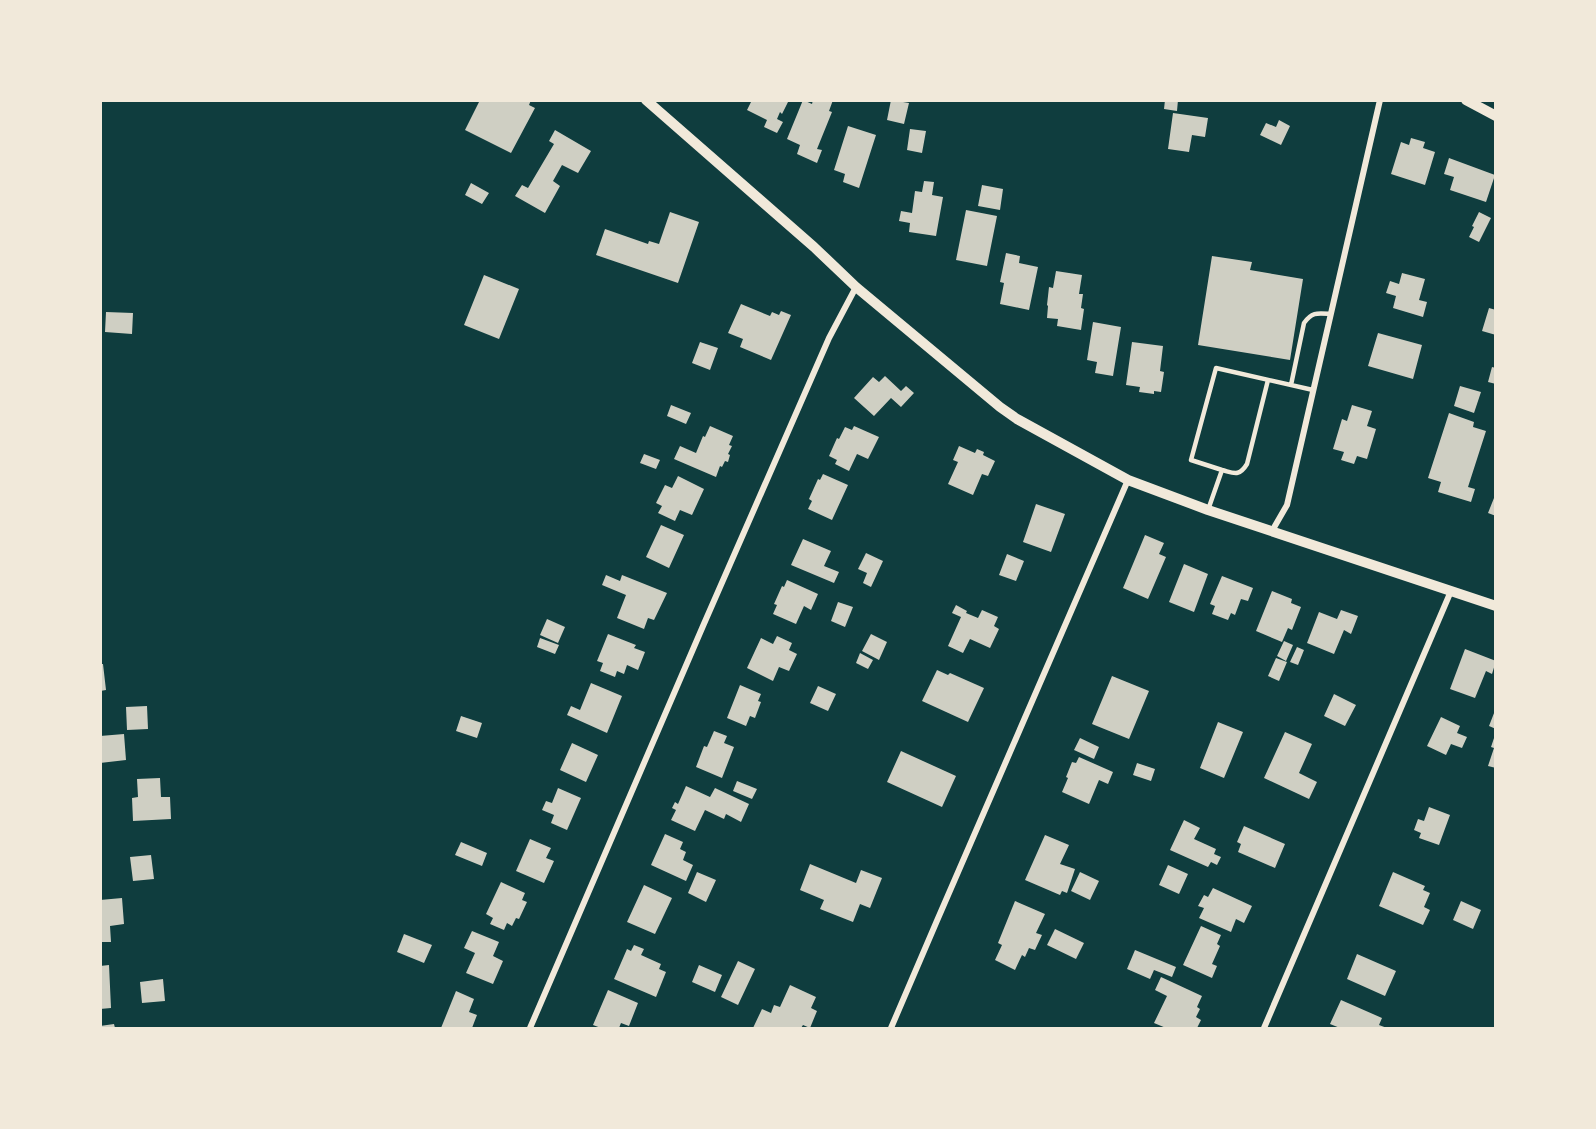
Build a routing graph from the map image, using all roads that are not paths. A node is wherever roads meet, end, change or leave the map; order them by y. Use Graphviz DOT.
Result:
graph roads {
  1 [pos="646,100"];
  2 [pos="1380,100"];
  3 [pos="1466,100"];
  4 [pos="1496,116"];
  5 [pos="856,287"];
  6 [pos="1330,314"];
  7 [pos="1268,380"];
  8 [pos="1291,385"];
  9 [pos="1313,390"];
  10 [pos="1222,470"];
  11 [pos="1128,480"];
  12 [pos="1208,510"];
  13 [pos="1272,531"];
  14 [pos="1451,591"];
  15 [pos="1496,606"];
  16 [pos="530,1029"];
  17 [pos="891,1029"];
  18 [pos="1264,1029"];
  1 -- 5 [label="street"];
  2 -- 6 [label="street"];
  3 -- 4 [label="street"];
  5 -- 11 [label="street"];
  5 -- 16 [label="street"];
  6 -- 8 [label="lane"];
  6 -- 9 [label="street"];
  7 -- 8 [label="lane"];
  7 -- 10 [label="lane"];
  7 -- 10 [label="lane"];
  8 -- 9 [label="lane"];
  9 -- 13 [label="street"];
  10 -- 12 [label="lane"];
  11 -- 12 [label="street"];
  11 -- 17 [label="street"];
  12 -- 13 [label="street"];
  13 -- 14 [label="street"];
  14 -- 15 [label="street"];
  14 -- 18 [label="street"];
}
